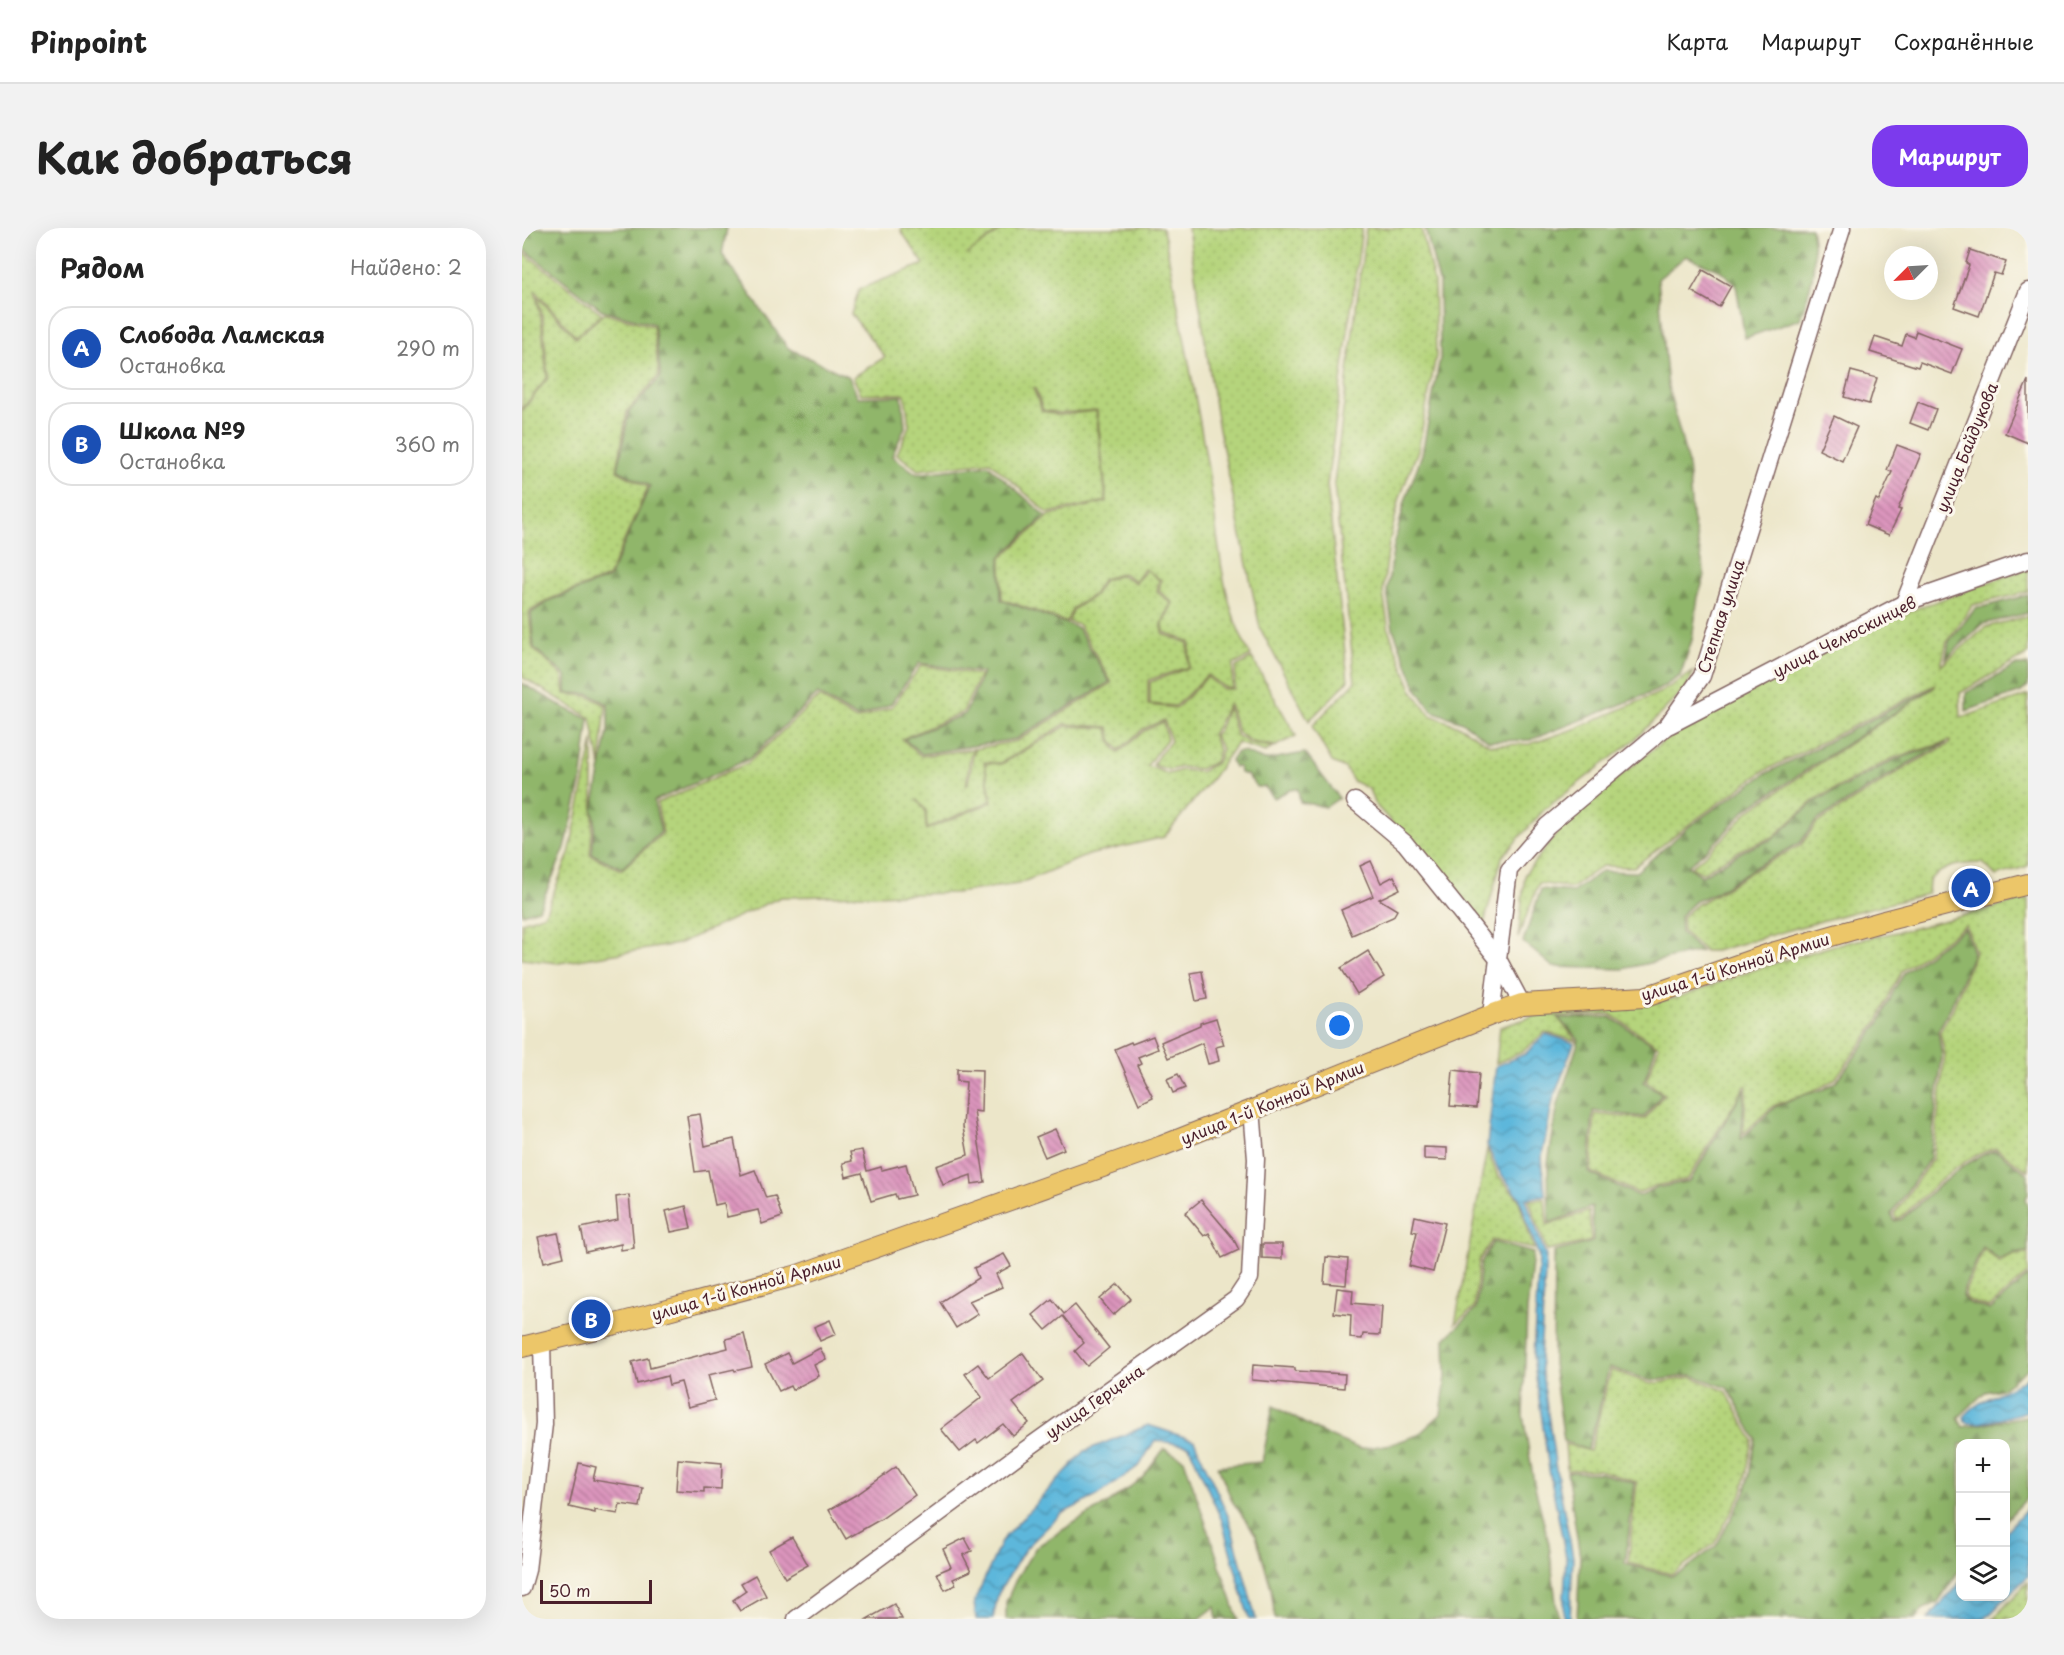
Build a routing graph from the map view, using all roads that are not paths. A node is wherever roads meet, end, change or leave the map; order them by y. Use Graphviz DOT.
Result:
graph roads {
  1 [pos="1842,228"];
  2 [pos="2028,291"];
  3 [pos="2028,560"];
  4 [pos="1904,603"];
  5 [pos="1667,726"];
  6 [pos="1355,801"];
  7 [pos="2028,884"];
  8 [pos="1498,958"];
  9 [pos="1522,1004"];
  10 [pos="1491,1015"];
  11 [pos="1252,1109"];
  12 [pos="542,1343"];
  13 [pos="522,1347"];
  14 [pos="522,1588"];
  15 [pos="796,1619"];
  1 -- 5 [label="street, Степная улица"];
  2 -- 4 [label="street, улица Байдукова"];
  3 -- 4 [label="street, улица Челюскинцев"];
  4 -- 5 [label="street, улица Челюскинцев"];
  5 -- 8 [label="street, Степная улица"];
  6 -- 8 [label="street"];
  7 -- 9 [label="main road, улица 1-й Конной Армии"];
  8 -- 9 [label="street"];
  8 -- 10 [label="street, Степная улица"];
  9 -- 10 [label="main road, улица 1-й Конной Армии"];
  10 -- 11 [label="main road, улица 1-й Конной Армии"];
  11 -- 12 [label="main road, улица 1-й Конной Армии"];
  11 -- 15 [label="street, улица Герцена"];
  12 -- 13 [label="main road, улица 1-й Конной Армии"];
  12 -- 14 [label="street"];
}
